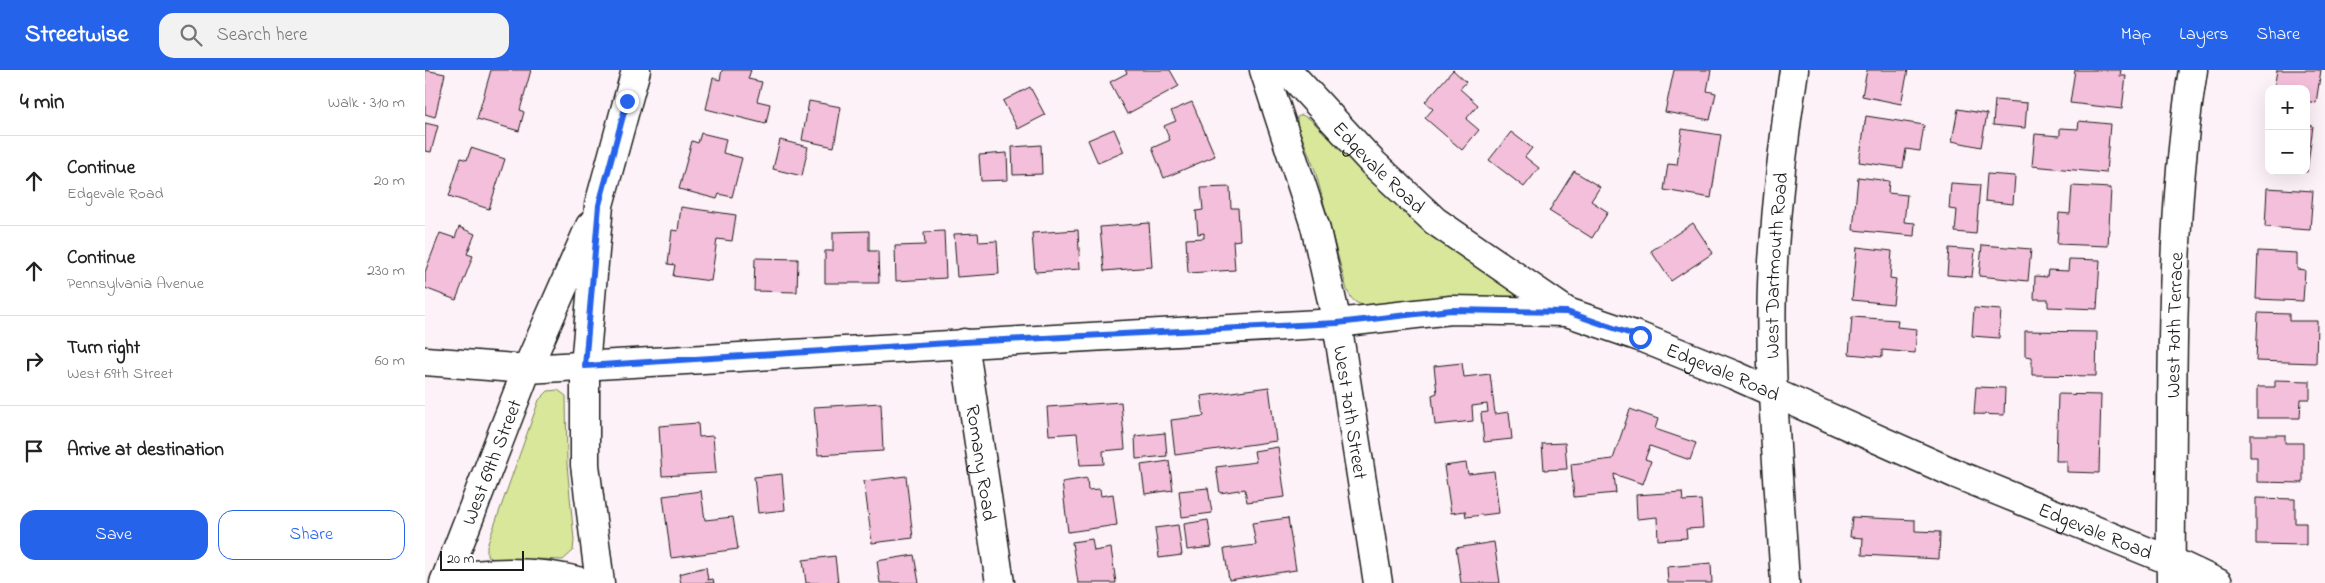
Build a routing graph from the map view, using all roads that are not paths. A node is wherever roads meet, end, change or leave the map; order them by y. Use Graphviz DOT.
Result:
graph roads {
  1 [pos="636,70"];
  2 [pos="1264,70"];
  3 [pos="1287,70"];
  4 [pos="1794,70"];
  5 [pos="2193,70"];
  6 [pos="599,205"];
  7 [pos="1567,312"];
  8 [pos="1337,323"];
  9 [pos="964,342"];
  10 [pos="425,361"];
  11 [pos="585,366"];
  12 [pos="527,369"];
  13 [pos="1773,392"];
  14 [pos="2171,572"];
  15 [pos="445,582"];
  16 [pos="586,583"];
  17 [pos="599,583"];
  18 [pos="1000,583"];
  19 [pos="1378,583"];
  20 [pos="1785,583"];
  21 [pos="2218,583"];
  1 -- 6 [label="street"];
  2 -- 8 [label="street, West 70th Street"];
  3 -- 7 [label="street, Edgevale Road"];
  4 -- 13 [label="street, West Dartmouth Road"];
  5 -- 14 [label="street, West 70th Terrace"];
  6 -- 11 [label="street"];
  6 -- 12 [label="street, West 69th Street"];
  7 -- 8 [label="street"];
  7 -- 13 [label="street, Edgevale Road"];
  8 -- 9 [label="street"];
  8 -- 19 [label="street, West 70th Street"];
  9 -- 11 [label="street"];
  9 -- 18 [label="street, Romany Road"];
  10 -- 12 [label="street"];
  11 -- 12 [label="street"];
  11 -- 17 [label="street"];
  12 -- 15 [label="street, West 69th Street"];
  13 -- 14 [label="street, Edgevale Road"];
  13 -- 20 [label="street, West Dartmouth Road"];
  14 -- 21 [label="street, Edgevale Road"];
  15 -- 16 [label="street"];
}
